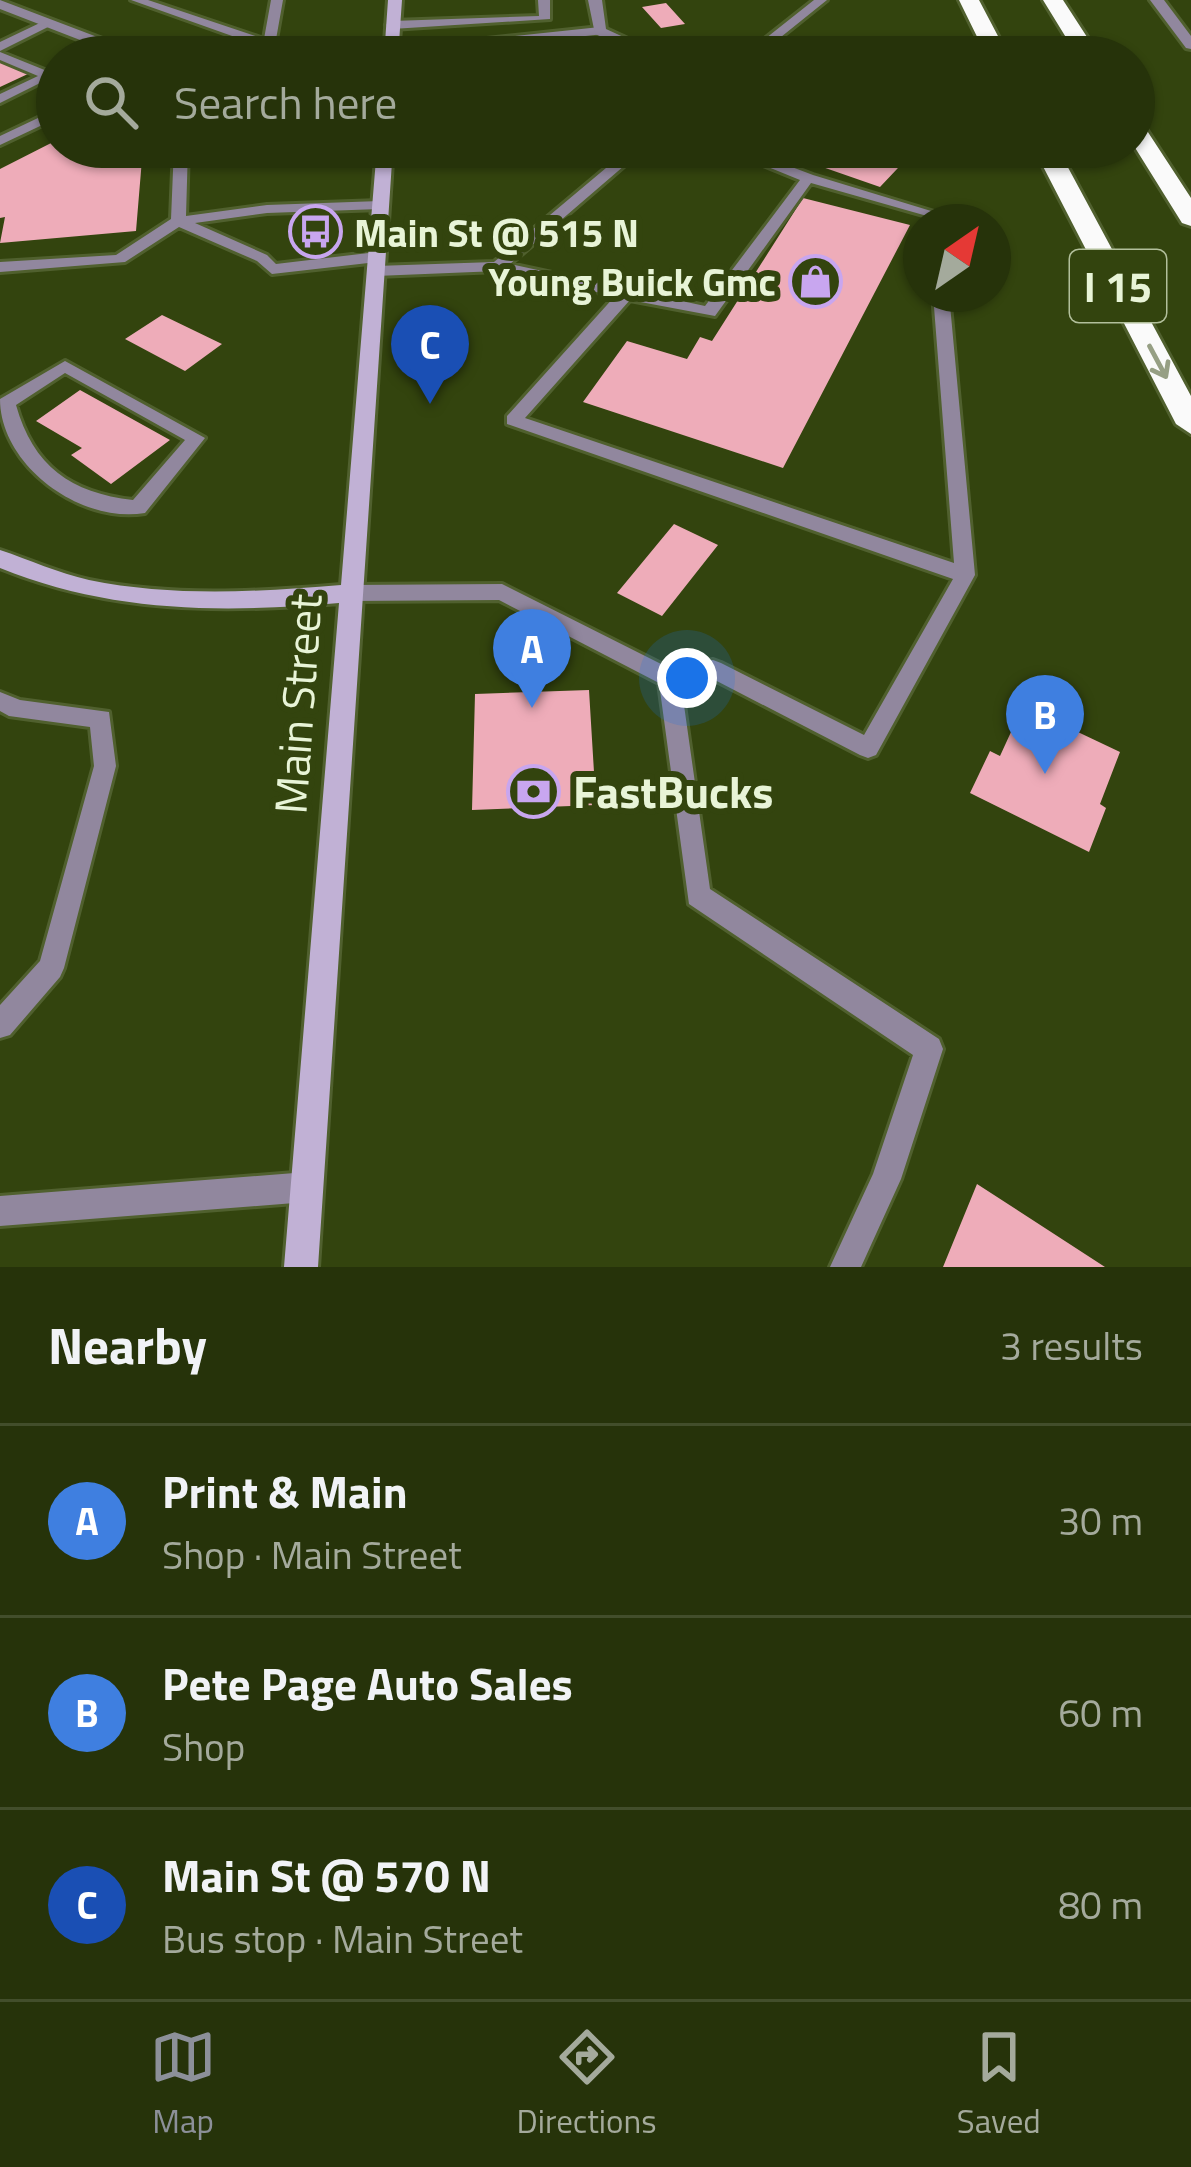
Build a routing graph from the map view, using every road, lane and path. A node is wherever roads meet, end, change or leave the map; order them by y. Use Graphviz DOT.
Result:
graph roads {
  1 [pos="137,0"];
  2 [pos="277,0"];
  3 [pos="395,0"];
  4 [pos="486,0"];
  5 [pos="544,0"];
  6 [pos="595,0"];
  7 [pos="821,0"];
  8 [pos="969,0"];
  9 [pos="1053,0"];
  10 [pos="1157,0"];
  11 [pos="0,4"];
  12 [pos="485,22"];
  13 [pos="50,23"];
  14 [pos="392,25"];
  15 [pos="600,32"];
  16 [pos="83,36"];
  17 [pos="243,36"];
  18 [pos="271,36"];
  19 [pos="392,36"];
  20 [pos="564,36"];
  21 [pos="610,36"];
  22 [pos="775,36"];
  23 [pos="987,36"];
  24 [pos="1076,36"];
  25 [pos="1191,45"];
  26 [pos="0,47"];
  27 [pos="0,56"];
  28 [pos="36,71"];
  29 [pos="36,82"];
  30 [pos="0,99"];
  31 [pos="36,123"];
  32 [pos="0,142"];
  33 [pos="1155,161"];
  34 [pos="180,168"];
  35 [pos="383,168"];
  36 [pos="614,168"];
  37 [pos="782,168"];
  38 [pos="1056,168"];
  39 [pos="808,178"];
  40 [pos="380,205"];
  41 [pos="903,205"];
  42 [pos="1191,218"];
  43 [pos="178,221"];
  44 [pos="376,264"];
  45 [pos="498,266"];
  46 [pos="0,267"];
  47 [pos="626,293"];
  48 [pos="942,312"];
  49 [pos="4,406"];
  50 [pos="1191,424"];
  51 [pos="0,559"];
  52 [pos="965,575"];
  53 [pos="350,593"];
  54 [pos="669,678"];
  55 [pos="0,701"];
  56 [pos="0,1025"];
  57 [pos="307,1186"];
  58 [pos="0,1211"];
  59 [pos="301,1267"];
  60 [pos="845,1267"];
  1 -- 17 [label="lane"];
  2 -- 18 [label="lane"];
  3 -- 14 [label="main road"];
  4 -- 12 [label="lane"];
  5 -- 12 [label="lane"];
  6 -- 15 [label="street"];
  7 -- 22 [label="lane"];
  8 -- 23 [label="highway"];
  9 -- 24 [label="highway"];
  10 -- 25 [label="street"];
  11 -- 13 [label="street"];
  12 -- 14 [label="lane"];
  13 -- 16 [label="street"];
  13 -- 26 [label="lane"];
  14 -- 19 [label="main road"];
  15 -- 20 [label="lane"];
  15 -- 21 [label="street"];
  27 -- 28 [label="lane"];
  29 -- 30 [label="lane"];
  31 -- 32 [label="lane"];
  33 -- 42 [label="highway, I 15"];
  34 -- 43 [label="lane"];
  35 -- 40 [label="main road, Main Street"];
  36 -- 45 [label="lane"];
  37 -- 39 [label="lane"];
  38 -- 50 [label="highway, I 15, one-way"];
  39 -- 41 [label="lane"];
  39 -- 47 [label="lane"];
  40 -- 43 [label="lane"];
  40 -- 44 [label="main road, Main Street"];
  43 -- 44 [label="lane"];
  43 -- 46 [label="lane"];
  44 -- 45 [label="lane"];
  44 -- 53 [label="main road, Main Street"];
  45 -- 47 [label="lane"];
  47 -- 52 [label="lane"];
  48 -- 52 [label="lane"];
  49 -- 49 [label="lane"];
  51 -- 53 [label="main road"];
  52 -- 54 [label="lane"];
  53 -- 54 [label="lane"];
  53 -- 57 [label="main road, Main Street"];
  54 -- 60 [label="lane"];
  55 -- 56 [label="lane"];
  57 -- 58 [label="lane"];
  57 -- 59 [label="main road, Main Street"];
}
